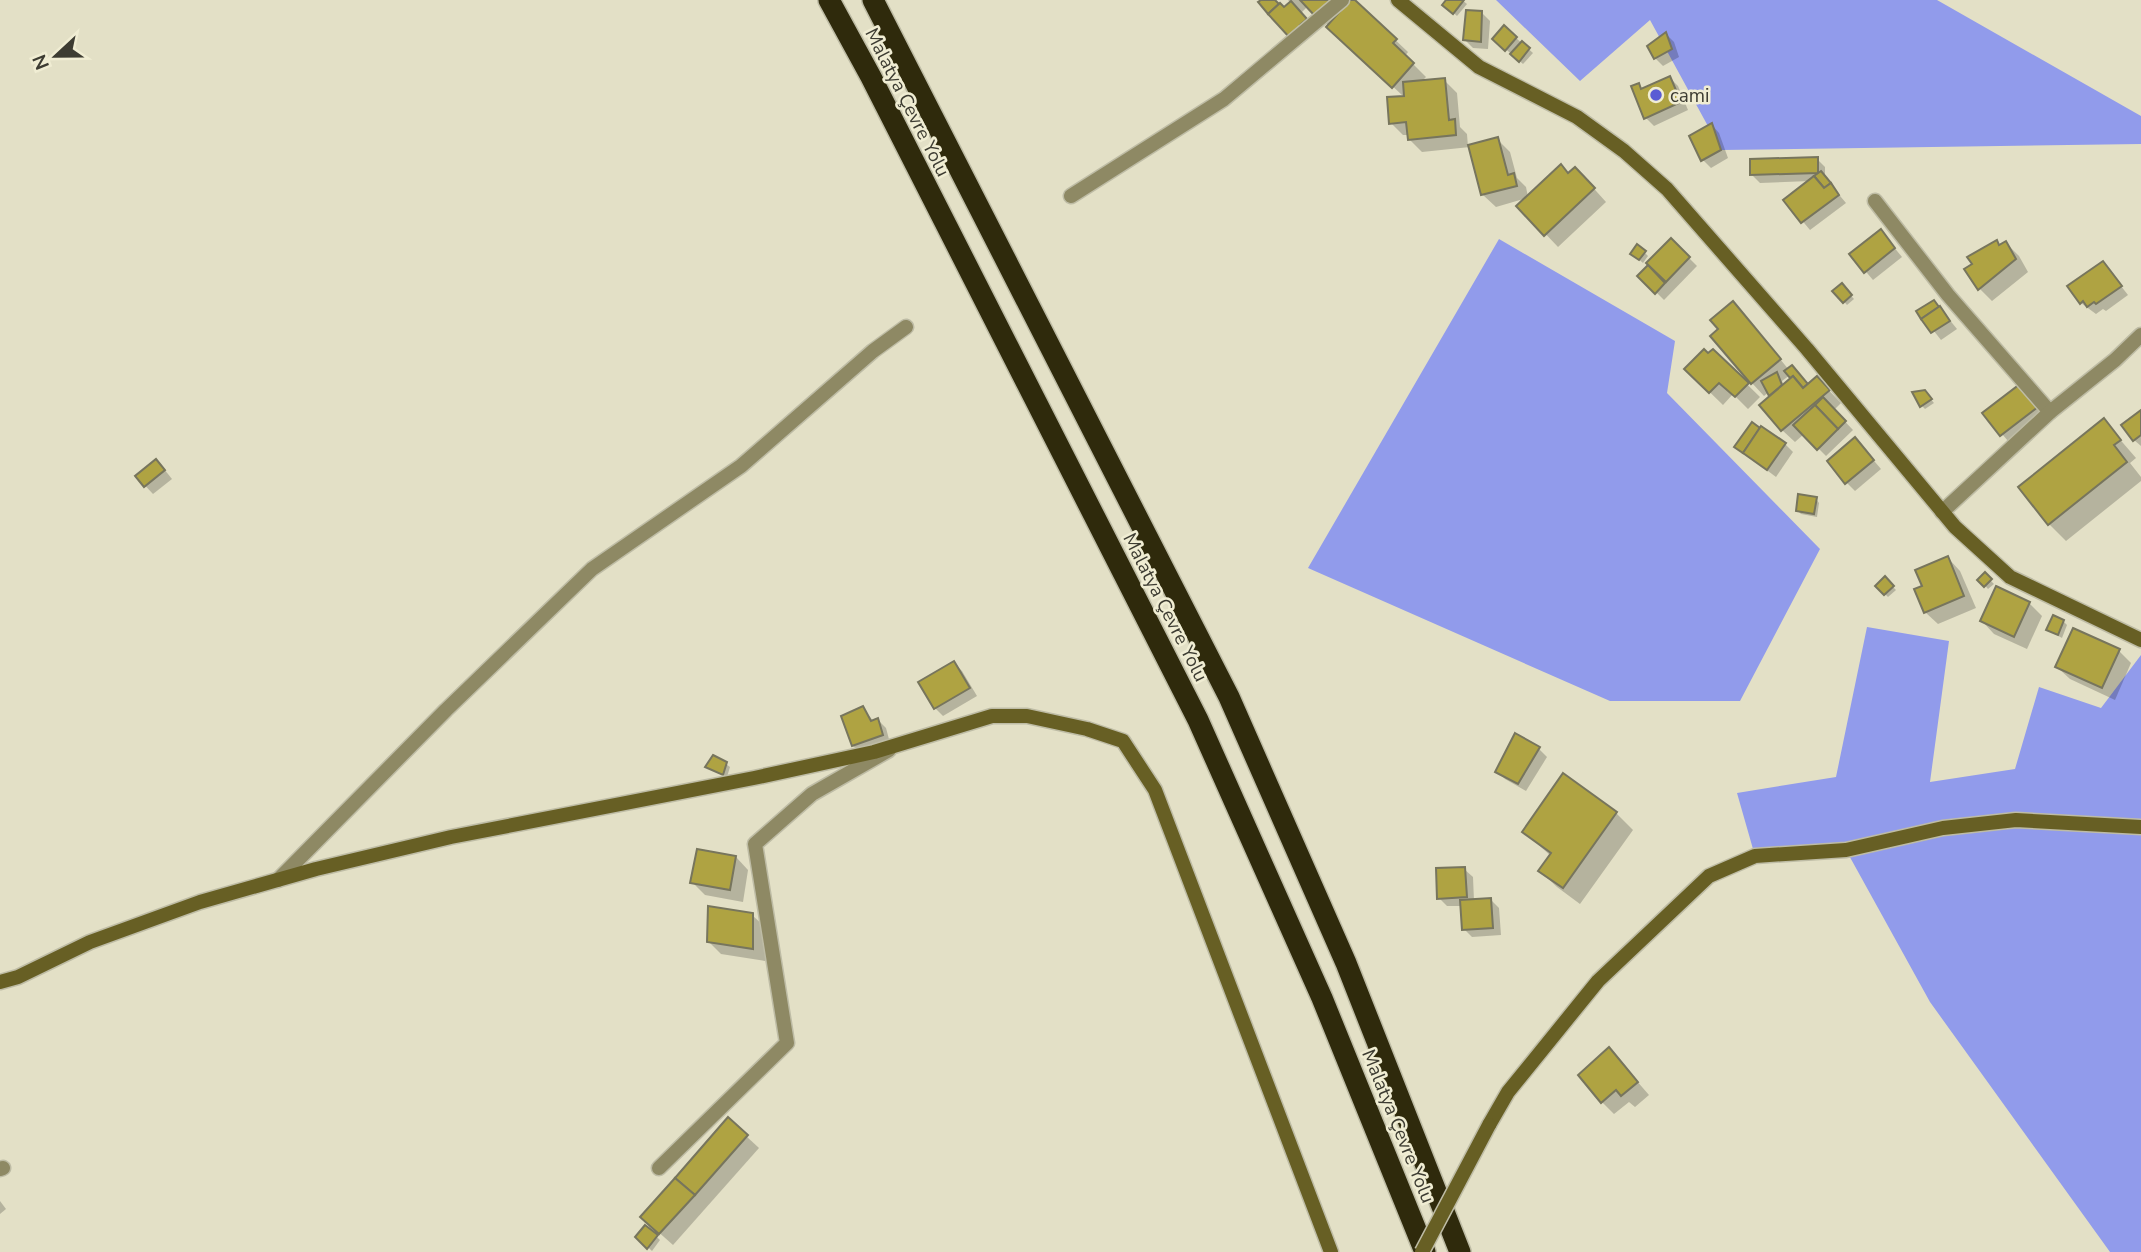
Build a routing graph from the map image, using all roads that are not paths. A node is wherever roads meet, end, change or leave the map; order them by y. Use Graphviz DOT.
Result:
graph roads {
  1 [pos="829,0"];
  2 [pos="873,0"];
  3 [pos="1342,0"];
  4 [pos="1398,0"];
  5 [pos="1071,196"];
  6 [pos="1875,201"];
  7 [pos="906,327"];
  8 [pos="2141,335"];
  9 [pos="2050,412"];
  10 [pos="1942,512"];
  11 [pos="2141,640"];
  12 [pos="897,745"];
  13 [pos="2141,827"];
  14 [pos="278,880"];
  15 [pos="0,982"];
  16 [pos="659,1168"];
  17 [pos="1331,1252"];
  18 [pos="1424,1252"];
  19 [pos="1460,1252"];
  1 -- 18 [label="highway, Malatya Çevre Yolu"];
  2 -- 19 [label="highway, Malatya Çevre Yolu"];
  3 -- 5 [label="street"];
  4 -- 10 [label="street"];
  6 -- 9 [label="street"];
  7 -- 14 [label="street"];
  8 -- 9 [label="street"];
  9 -- 10 [label="street"];
  10 -- 11 [label="street"];
  12 -- 14 [label="street"];
  12 -- 16 [label="street"];
  12 -- 17 [label="street"];
  13 -- 18 [label="street, bridge"];
  14 -- 15 [label="street"];
}
